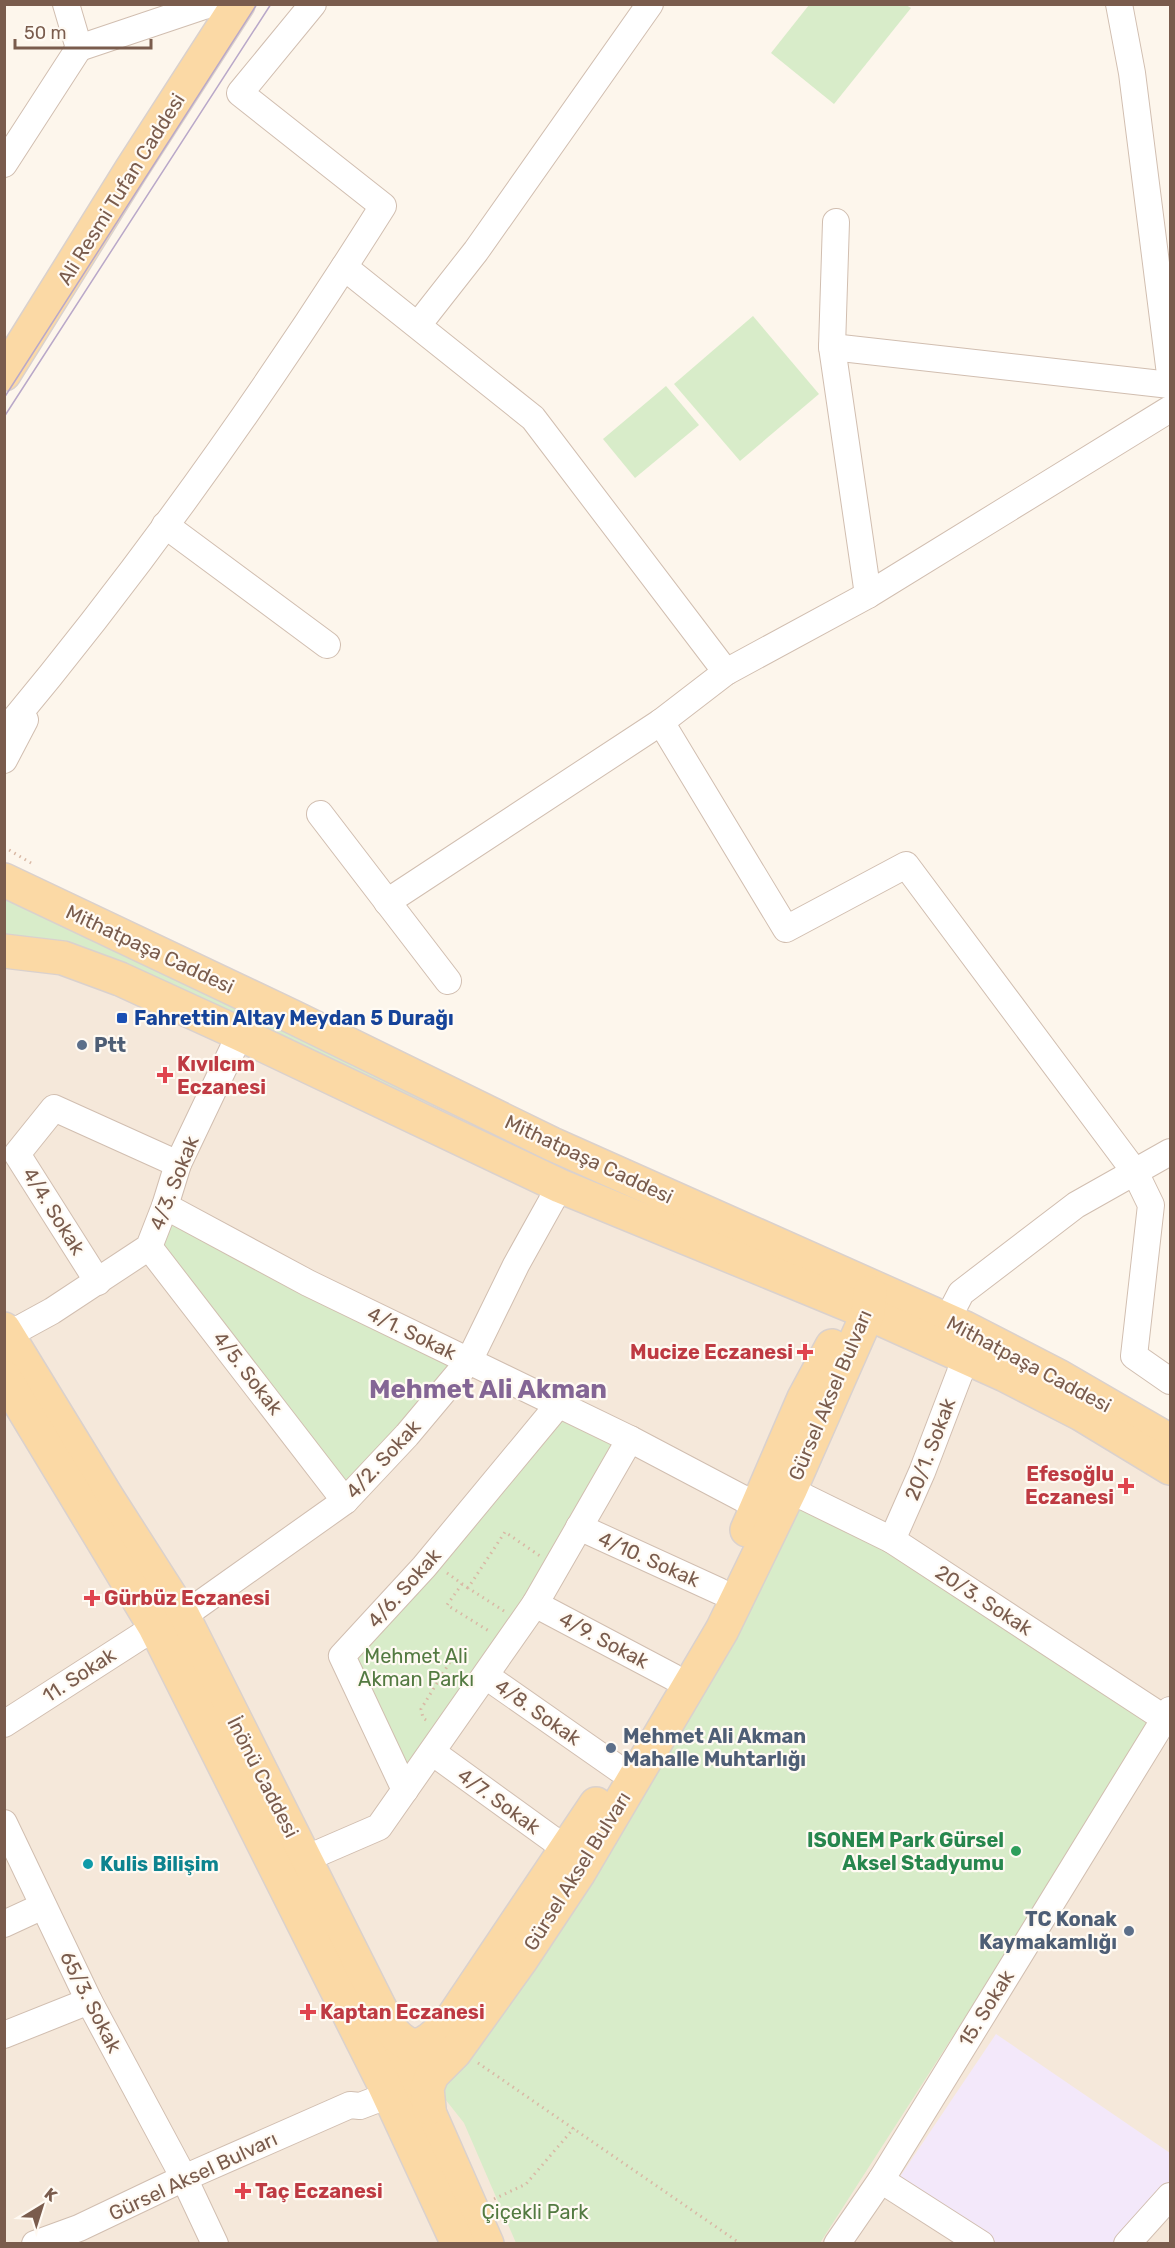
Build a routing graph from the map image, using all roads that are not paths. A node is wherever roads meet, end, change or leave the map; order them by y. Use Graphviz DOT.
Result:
graph roads {
  1 [pos="66,4"];
  2 [pos="210,4"];
  3 [pos="238,4"];
  4 [pos="314,4"];
  5 [pos="650,4"];
  6 [pos="1119,4"];
  7 [pos="79,48"];
  8 [pos="4,164"];
  9 [pos="836,222"];
  10 [pos="344,267"];
  11 [pos="418,325"];
  12 [pos="832,347"];
  13 [pos="4,374"];
  14 [pos="1170,374"];
  15 [pos="1170,385"];
  16 [pos="1170,409"];
  17 [pos="165,525"];
  18 [pos="868,595"];
  19 [pos="327,645"];
  20 [pos="726,672"];
  21 [pos="42,687"];
  22 [pos="661,722"];
  23 [pos="4,732"];
  24 [pos="4,760"];
  25 [pos="320,814"];
  26 [pos="4,880"];
  27 [pos="387,902"];
  28 [pos="4,951"];
  29 [pos="448,981"];
  30 [pos="240,1034"];
  31 [pos="1170,1152"];
  32 [pos="178,1164"];
  33 [pos="1135,1172"];
  34 [pos="560,1186"];
  35 [pos="165,1206"];
  36 [pos="149,1247"];
  37 [pos="98,1282"];
  38 [pos="863,1302"];
  39 [pos="935,1329"];
  40 [pos="6,1332"];
  41 [pos="966,1357"];
  42 [pos="469,1361"];
  43 [pos="4,1377"];
  44 [pos="1170,1381"];
  45 [pos="559,1404"];
  46 [pos="630,1438"];
  47 [pos="1170,1441"];
  48 [pos="1170,1468"];
  49 [pos="790,1490"];
  50 [pos="345,1501"];
  51 [pos="758,1506"];
  52 [pos="579,1527"];
  53 [pos="892,1540"];
  54 [pos="719,1591"];
  55 [pos="536,1604"];
  56 [pos="169,1622"];
  57 [pos="478,1672"];
  58 [pos="674,1677"];
  59 [pos="1169,1717"];
  60 [pos="4,1724"];
  61 [pos="438,1743"];
  62 [pos="619,1769"];
  63 [pos="405,1790"];
  64 [pos="4,1823"];
  65 [pos="566,1849"];
  66 [pos="305,1859"];
  67 [pos="43,1906"];
  68 [pos="4,1924"];
  69 [pos="89,2001"];
  70 [pos="4,2035"];
  71 [pos="417,2074"];
  72 [pos="184,2178"];
  73 [pos="881,2180"];
  74 [pos="1170,2196"];
  75 [pos="34,2244"];
  76 [pos="215,2244"];
  77 [pos="458,2244"];
  78 [pos="487,2244"];
  79 [pos="837,2244"];
  80 [pos="981,2244"];
  81 [pos="1127,2244"];
  1 -- 7 [label="street"];
  2 -- 7 [label="street"];
  3 -- 13 [label="main road, Ali Resmi Tufan Caddesi"];
  4 -- 10 [label="street"];
  5 -- 11 [label="street"];
  6 -- 14 [label="street"];
  7 -- 8 [label="street"];
  9 -- 12 [label="street"];
  10 -- 11 [label="street"];
  10 -- 17 [label="street"];
  11 -- 20 [label="street"];
  12 -- 15 [label="street"];
  12 -- 18 [label="street"];
  16 -- 18 [label="street"];
  17 -- 19 [label="street"];
  17 -- 21 [label="street"];
  18 -- 20 [label="street"];
  20 -- 22 [label="street"];
  21 -- 23 [label="street"];
  21 -- 24 [label="street"];
  22 -- 27 [label="street"];
  22 -- 33 [label="street"];
  25 -- 27 [label="street"];
  26 -- 38 [label="main road, Mithatpaşa Caddesi"];
  27 -- 29 [label="street"];
  28 -- 30 [label="main road, Mithatpaşa Caddesi"];
  30 -- 32 [label="street, 4/3. Sokak"];
  30 -- 34 [label="main road, Mithatpaşa Caddesi"];
  31 -- 33 [label="street"];
  32 -- 35 [label="street, 4/3. Sokak"];
  32 -- 37 [label="street, 4/4. Sokak"];
  33 -- 39 [label="street"];
  33 -- 44 [label="street"];
  34 -- 38 [label="main road, Mithatpaşa Caddesi"];
  34 -- 42 [label="street, 4/2. Sokak"];
  35 -- 36 [label="street, 4/3. Sokak"];
  35 -- 42 [label="street, 4/1. Sokak"];
  36 -- 37 [label="street, 4/3. Sokak"];
  36 -- 50 [label="street, 4/5. Sokak"];
  37 -- 40 [label="street, 4/3. Sokak"];
  38 -- 39 [label="main road, Mithatpaşa Caddesi"];
  38 -- 49 [label="main road, Gürsel Aksel Bulvarı"];
  38 -- 51 [label="main road, Gürsel Aksel Bulvarı"];
  39 -- 41 [label="main road, Mithatpaşa Caddesi"];
  39 -- 47 [label="main road, Mithatpaşa Caddesi"];
  40 -- 56 [label="main road, İnönü Caddesi"];
  41 -- 48 [label="main road, Mithatpaşa Caddesi"];
  41 -- 53 [label="street, 20/1. Sokak"];
  42 -- 45 [label="street, 4/1. Sokak"];
  42 -- 50 [label="street, 4/2. Sokak"];
  43 -- 56 [label="main road, İnönü Caddesi"];
  45 -- 46 [label="street, 4/1. Sokak"];
  45 -- 63 [label="street, 4/6. Sokak"];
  46 -- 51 [label="street, 4/1. Sokak"];
  46 -- 52 [label="street"];
  49 -- 51 [label="main road"];
  49 -- 53 [label="street, 20/3. Sokak"];
  49 -- 71 [label="main road, Gürsel Aksel Bulvarı"];
  50 -- 56 [label="street, 4/2. Sokak"];
  51 -- 54 [label="main road, Gürsel Aksel Bulvarı"];
  52 -- 54 [label="street, 4/10. Sokak"];
  52 -- 55 [label="street"];
  53 -- 59 [label="street, 20/3. Sokak"];
  54 -- 58 [label="main road, Gürsel Aksel Bulvarı"];
  55 -- 57 [label="street"];
  55 -- 58 [label="street, 4/9. Sokak"];
  56 -- 60 [label="street, 11. Sokak"];
  56 -- 66 [label="main road, İnönü Caddesi"];
  56 -- 71 [label="main road, İnönü Caddesi"];
  57 -- 61 [label="street"];
  57 -- 62 [label="street, 4/8. Sokak"];
  58 -- 62 [label="main road, Gürsel Aksel Bulvarı"];
  59 -- 73 [label="street, 15. Sokak"];
  61 -- 63 [label="street"];
  61 -- 65 [label="street, 4/7. Sokak"];
  62 -- 65 [label="main road, Gürsel Aksel Bulvarı"];
  63 -- 66 [label="street"];
  64 -- 67 [label="street, 65/3. Sokak"];
  65 -- 71 [label="main road, Gürsel Aksel Bulvarı"];
  66 -- 71 [label="main road, İnönü Caddesi"];
  67 -- 68 [label="street"];
  67 -- 69 [label="street, 65/3. Sokak"];
  69 -- 70 [label="street"];
  69 -- 72 [label="street, 65/3. Sokak"];
  71 -- 72 [label="street, Gürsel Aksel Bulvarı"];
  71 -- 77 [label="main road, İnönü Caddesi"];
  71 -- 78 [label="main road, İnönü Caddesi"];
  72 -- 75 [label="street, Gürsel Aksel Bulvarı"];
  72 -- 76 [label="street, 65/3. Sokak"];
  73 -- 79 [label="street, 15. Sokak"];
  73 -- 80 [label="street"];
  74 -- 81 [label="street"];
}
